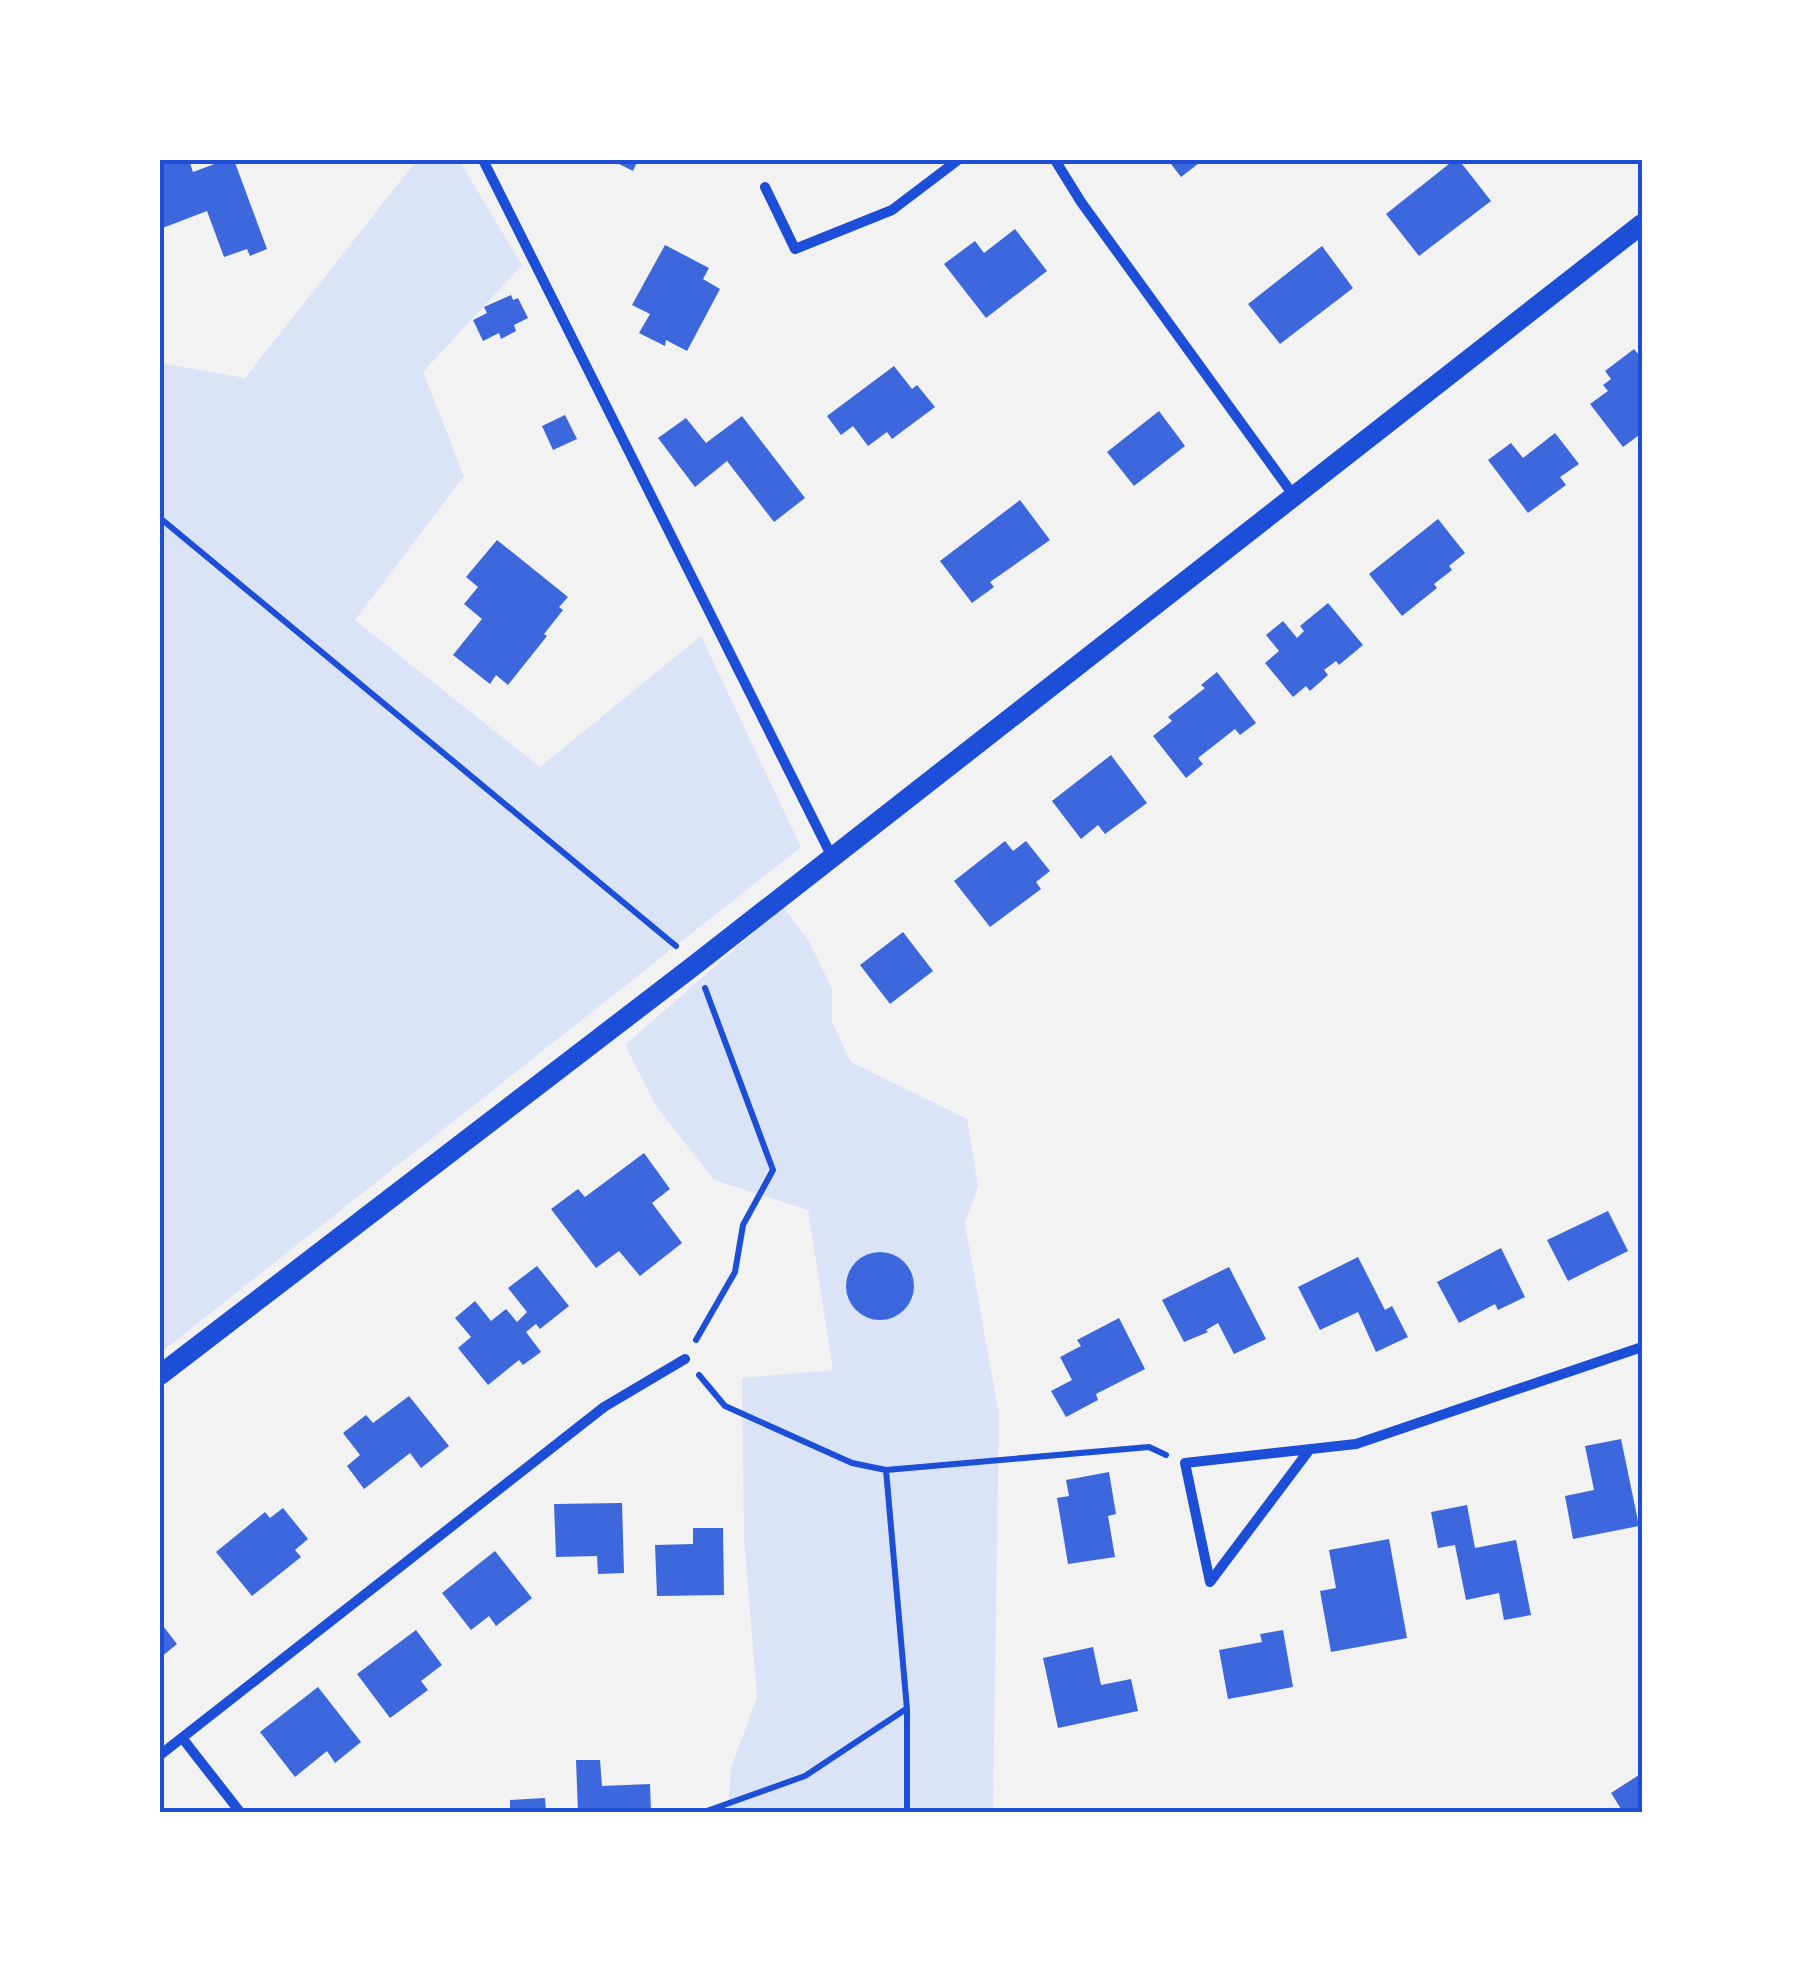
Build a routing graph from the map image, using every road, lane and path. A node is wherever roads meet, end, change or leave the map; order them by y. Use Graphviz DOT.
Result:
graph roads {
  1 [pos="483,160"];
  2 [pos="958,160"];
  3 [pos="1055,160"];
  4 [pos="765,187"];
  5 [pos="1642,224"];
  6 [pos="1294,497"];
  7 [pos="160,518"];
  8 [pos="831,856"];
  9 [pos="696,964"];
  10 [pos="1642,1347"];
  11 [pos="686,1359"];
  12 [pos="160,1376"];
  13 [pos="1310,1449"];
  14 [pos="1185,1464"];
  15 [pos="886,1470"];
  16 [pos="908,1708"];
  17 [pos="183,1739"];
  18 [pos="160,1755"];
  19 [pos="240,1812"];
  20 [pos="704,1812"];
  21 [pos="908,1812"];
  1 -- 8 [label="street"];
  2 -- 4 [label="street"];
  3 -- 6 [label="street"];
  5 -- 6 [label="main road"];
  6 -- 8 [label="main road"];
  7 -- 9 [label="path"];
  8 -- 9 [label="main road"];
  9 -- 11 [label="path"];
  9 -- 12 [label="main road"];
  10 -- 13 [label="street"];
  11 -- 15 [label="path"];
  11 -- 17 [label="street"];
  13 -- 14 [label="street"];
  13 -- 14 [label="street"];
  14 -- 15 [label="path"];
  15 -- 16 [label="path"];
  16 -- 20 [label="path"];
  16 -- 21 [label="path"];
  17 -- 18 [label="street"];
  17 -- 19 [label="street"];
}
